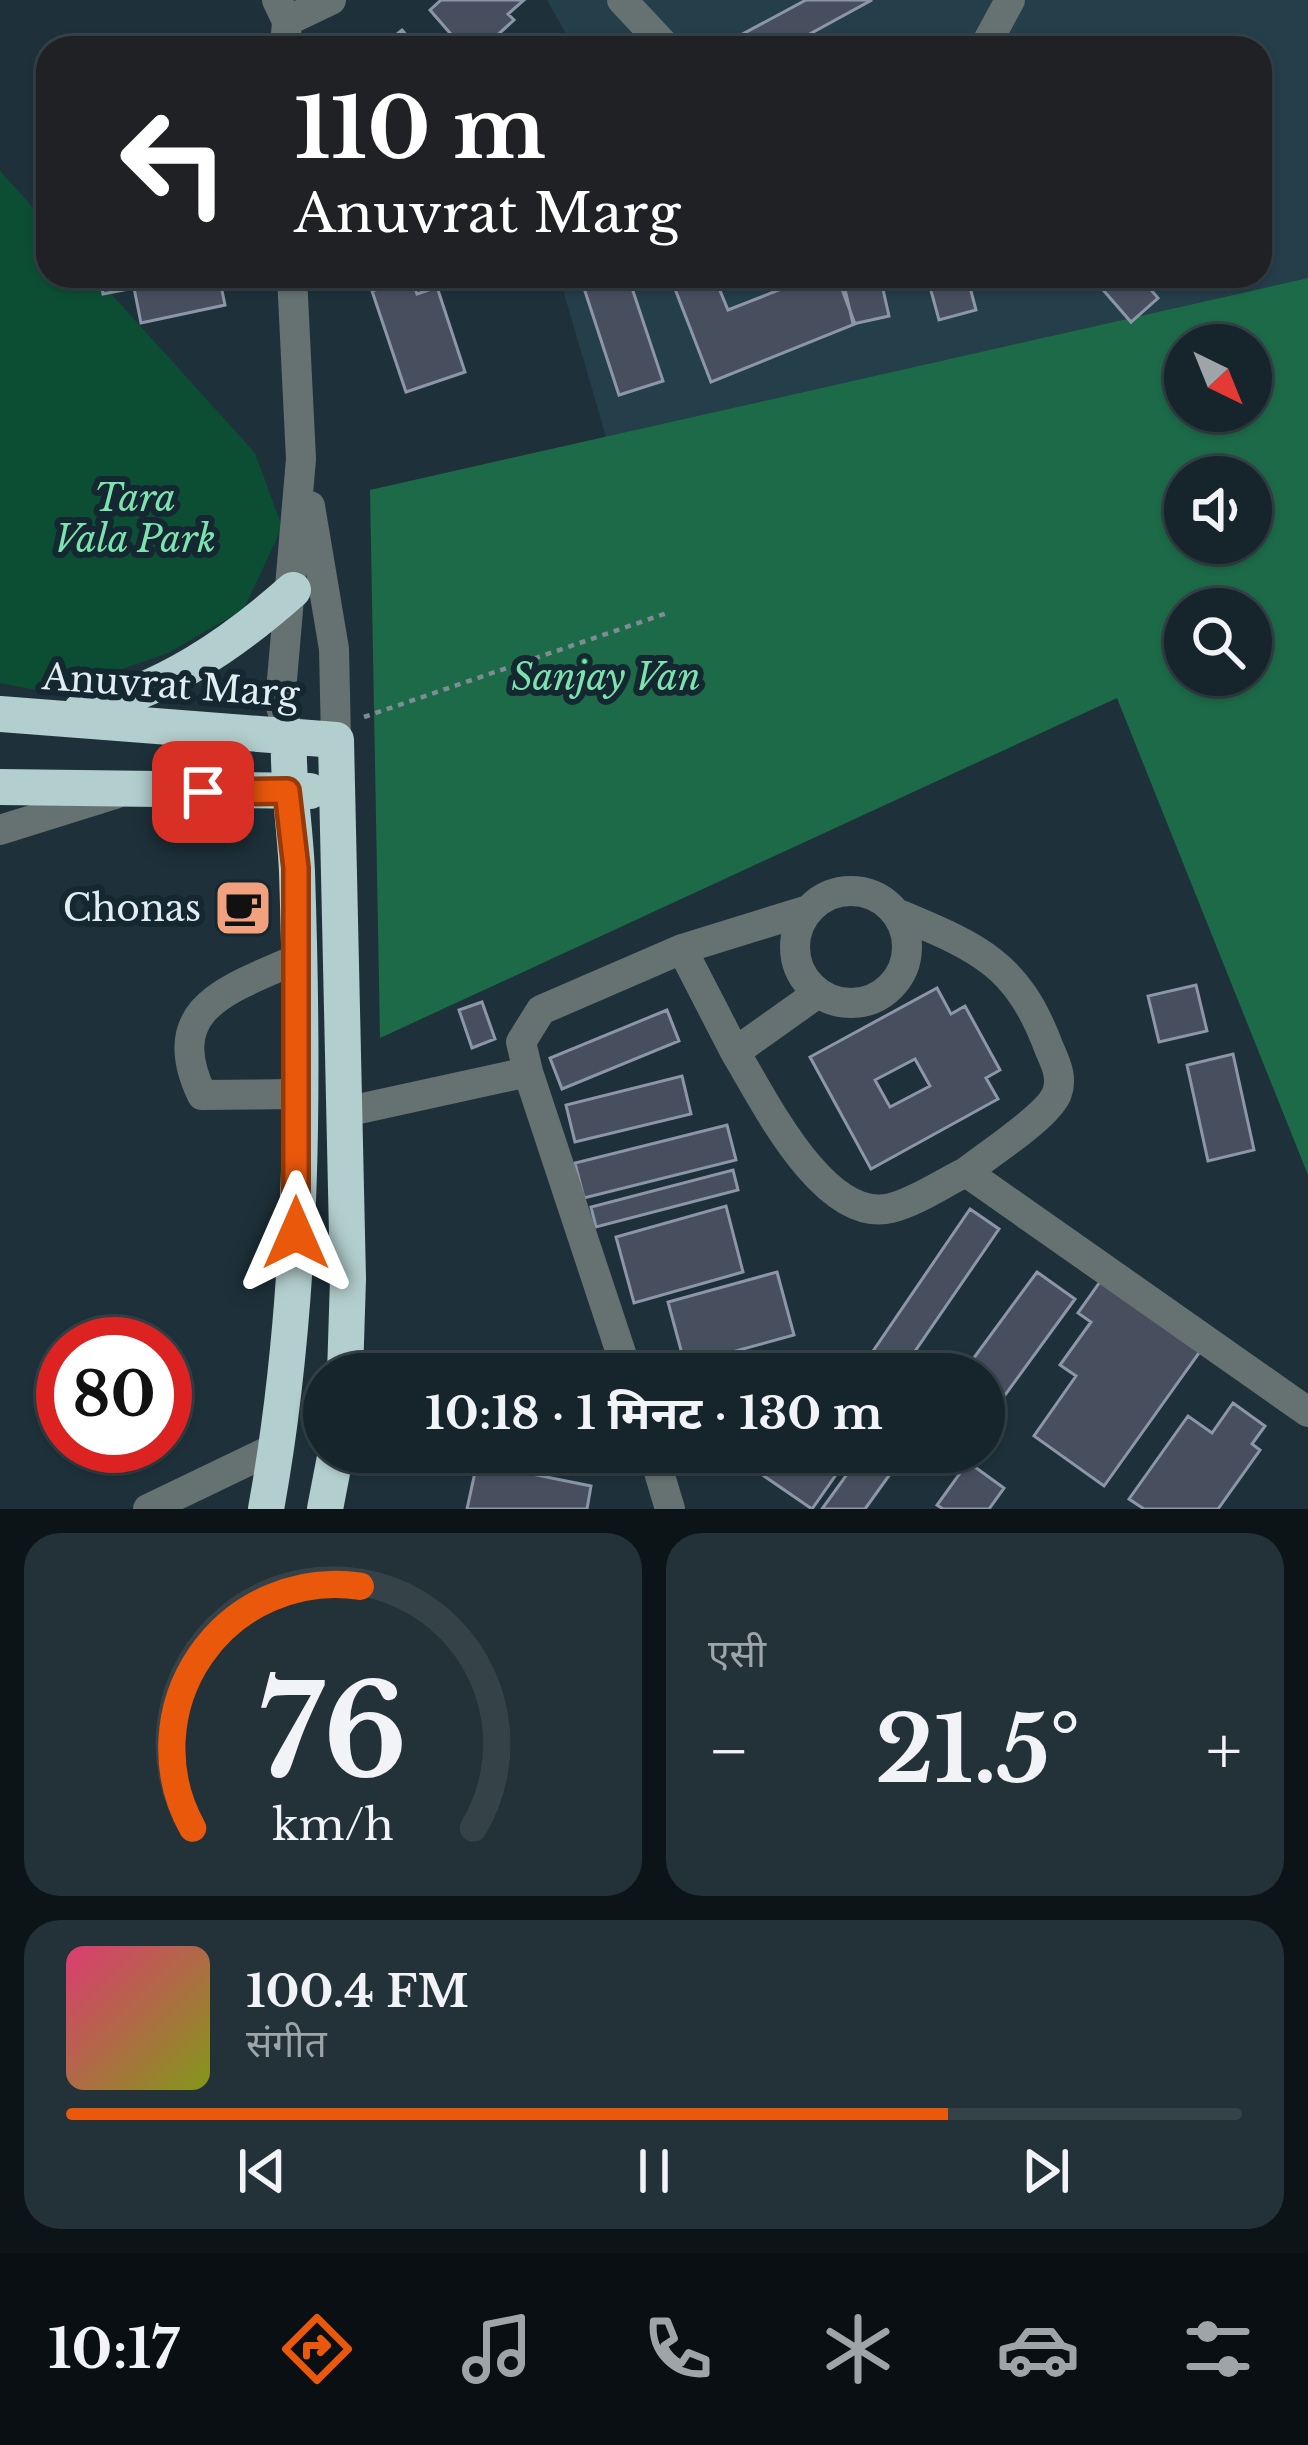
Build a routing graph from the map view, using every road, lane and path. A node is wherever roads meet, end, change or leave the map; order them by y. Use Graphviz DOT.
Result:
graph roads {
  1 [pos="331,0"];
  2 [pos="622,0"];
  3 [pos="1010,0"];
  4 [pos="283,23"];
  5 [pos="656,36"];
  6 [pos="990,36"];
  7 [pos="293,288"];
  8 [pos="301,459"];
  9 [pos="293,590"];
  10 [pos="670,612"];
  11 [pos="0,713"];
  12 [pos="54,718"];
  13 [pos="336,733"];
  14 [pos="289,735"];
  15 [pos="0,788"];
  16 [pos="287,791"];
  17 [pos="337,791"];
  18 [pos="119,792"];
  19 [pos="0,830"];
  20 [pos="808,910"];
  21 [pos="896,913"];
  22 [pos="682,949"];
  23 [pos="296,959"];
  24 [pos="818,993"];
  25 [pos="735,1052"];
  26 [pos="528,1072"];
  27 [pos="296,1094"];
  28 [pos="345,1112"];
  29 [pos="966,1172"];
  30 [pos="345,1353"];
  31 [pos="621,1353"];
  32 [pos="1308,1412"];
  33 [pos="278,1447"];
  34 [pos="332,1473"];
  35 [pos="659,1473"];
  36 [pos="148,1509"];
  37 [pos="266,1509"];
  38 [pos="326,1509"];
  39 [pos="670,1509"];
  1 -- 4 [label="street"];
  2 -- 5 [label="street"];
  3 -- 6 [label="street"];
  7 -- 8 [label="street"];
  8 -- 9 [label="street"];
  8 -- 13 [label="street"];
  9 -- 12 [label="highway"];
  9 -- 14 [label="street"];
  10 -- 13 [label="path"];
  11 -- 12 [label="highway, Anuvrat Marg"];
  12 -- 14 [label="highway, Anuvrat Marg"];
  13 -- 14 [label="highway, Anuvrat Marg"];
  13 -- 17 [label="highway"];
  14 -- 16 [label="highway"];
  15 -- 18 [label="highway"];
  16 -- 17 [label="highway"];
  16 -- 18 [label="highway"];
  16 -- 23 [label="highway"];
  17 -- 28 [label="highway"];
  18 -- 19 [label="street"];
  20 -- 21 [label="street"];
  20 -- 22 [label="street"];
  20 -- 24 [label="street"];
  21 -- 24 [label="street"];
  21 -- 29 [label="street"];
  22 -- 25 [label="street"];
  22 -- 26 [label="street"];
  23 -- 27 [label="highway"];
  23 -- 27 [label="street"];
  24 -- 25 [label="street"];
  25 -- 29 [label="street"];
  26 -- 28 [label="street"];
  26 -- 31 [label="street"];
  27 -- 33 [label="highway"];
  28 -- 30 [label="highway"];
  29 -- 32 [label="street"];
  33 -- 36 [label="street"];
  33 -- 37 [label="highway"];
  34 -- 38 [label="highway"];
  35 -- 39 [label="street"];
}
